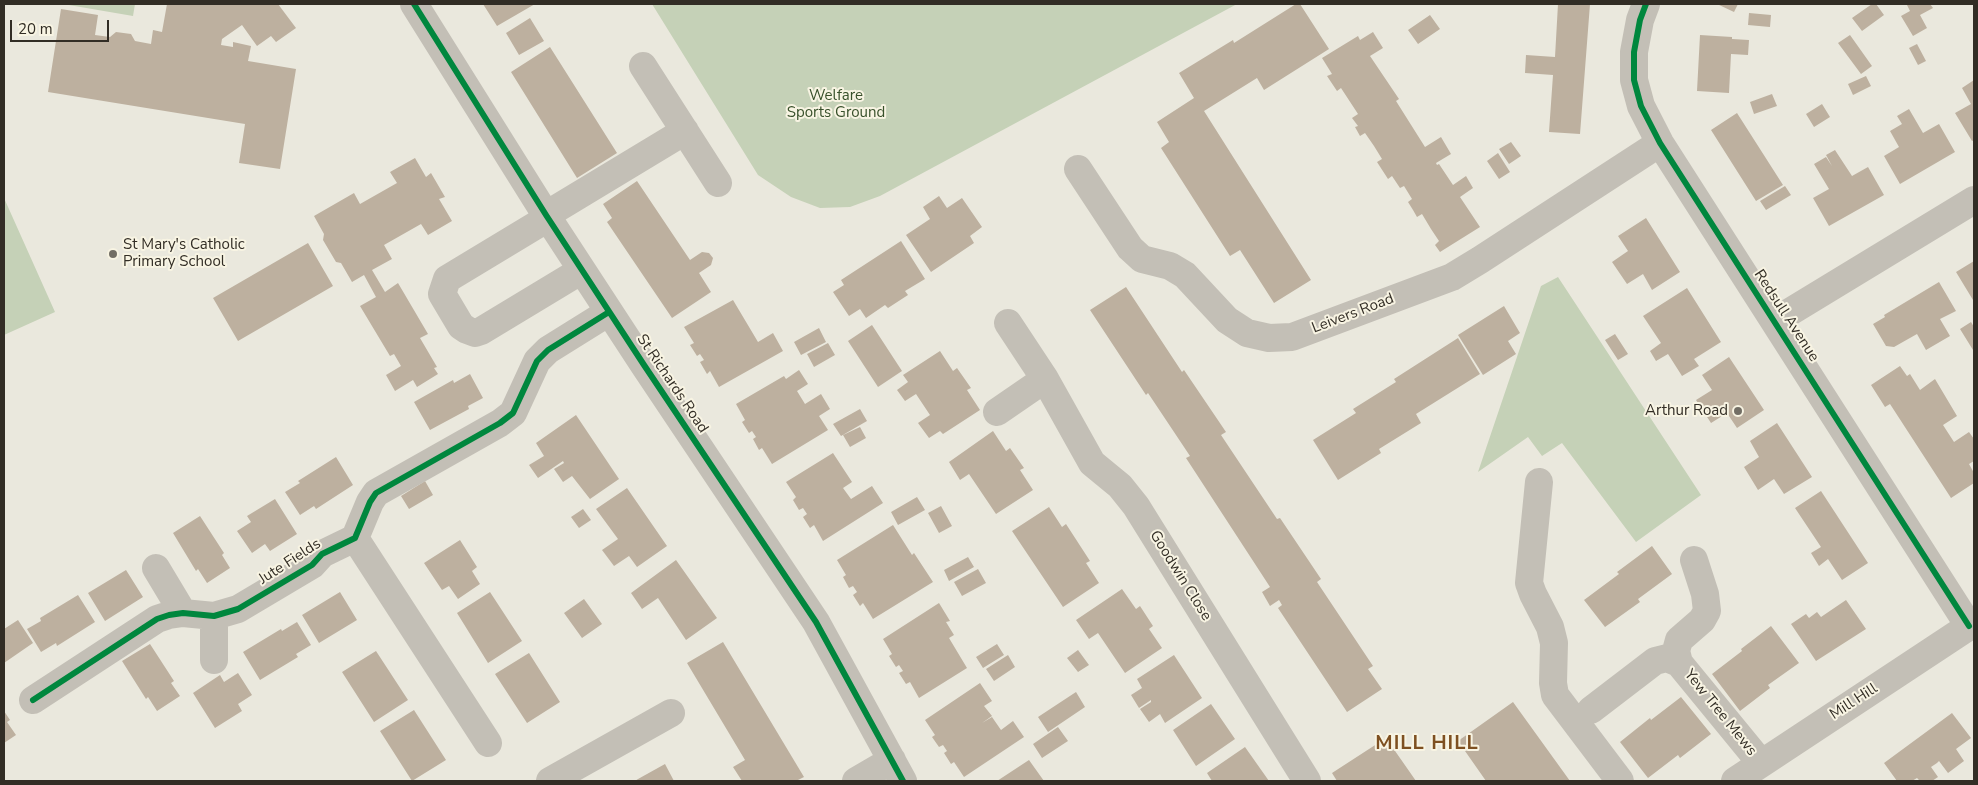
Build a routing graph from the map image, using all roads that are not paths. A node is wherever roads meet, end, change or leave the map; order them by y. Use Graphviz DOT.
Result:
graph roads {
  1 [pos="414,4"];
  2 [pos="1646,4"];
  3 [pos="643,66"];
  4 [pos="685,131"];
  5 [pos="1660,143"];
  6 [pos="1078,169"];
  7 [pos="718,183"];
  8 [pos="1974,200"];
  9 [pos="547,216"];
  10 [pos="582,270"];
  11 [pos="609,312"];
  12 [pos="1775,321"];
  13 [pos="1008,323"];
  14 [pos="1045,379"];
  15 [pos="997,412"];
  16 [pos="1539,482"];
  17 [pos="355,538"];
  18 [pos="1694,560"];
  19 [pos="156,568"];
  20 [pos="183,613"];
  21 [pos="214,616"];
  22 [pos="1972,625"];
  23 [pos="214,660"];
  24 [pos="1678,662"];
  25 [pos="32,700"];
  26 [pos="1591,710"];
  27 [pos="671,713"];
  28 [pos="488,743"];
  29 [pos="1761,763"];
  30 [pos="898,771"];
  31 [pos="550,781"];
  32 [pos="856,781"];
  33 [pos="1307,781"];
  34 [pos="1620,781"];
  35 [pos="1735,781"];
  1 -- 9 [label="street, St Richards Road"];
  2 -- 5 [label="street, Redsull Avenue"];
  3 -- 4 [label="street"];
  4 -- 7 [label="street"];
  4 -- 9 [label="street"];
  5 -- 6 [label="street, Leivers Road"];
  5 -- 12 [label="street, Redsull Avenue"];
  8 -- 12 [label="street"];
  9 -- 10 [label="street, St Richards Road"];
  9 -- 10 [label="street"];
  10 -- 11 [label="street, St Richards Road"];
  11 -- 17 [label="street"];
  11 -- 30 [label="street, St Richards Road"];
  12 -- 22 [label="street, Redsull Avenue"];
  13 -- 14 [label="street, Goodwin Close"];
  14 -- 15 [label="street"];
  14 -- 33 [label="street, Goodwin Close"];
  16 -- 34 [label="street"];
  17 -- 21 [label="street, Jute Fields"];
  17 -- 28 [label="street"];
  18 -- 24 [label="street, Yew Tree Mews"];
  19 -- 20 [label="street"];
  20 -- 21 [label="street, Jute Fields"];
  20 -- 25 [label="street, Jute Fields"];
  21 -- 23 [label="street"];
  22 -- 29 [label="street, Mill Hill"];
  24 -- 26 [label="street, Yew Tree Mews"];
  24 -- 29 [label="street, Yew Tree Mews"];
  27 -- 31 [label="street"];
  29 -- 35 [label="street, Mill Hill"];
  30 -- 32 [label="street"];
}
